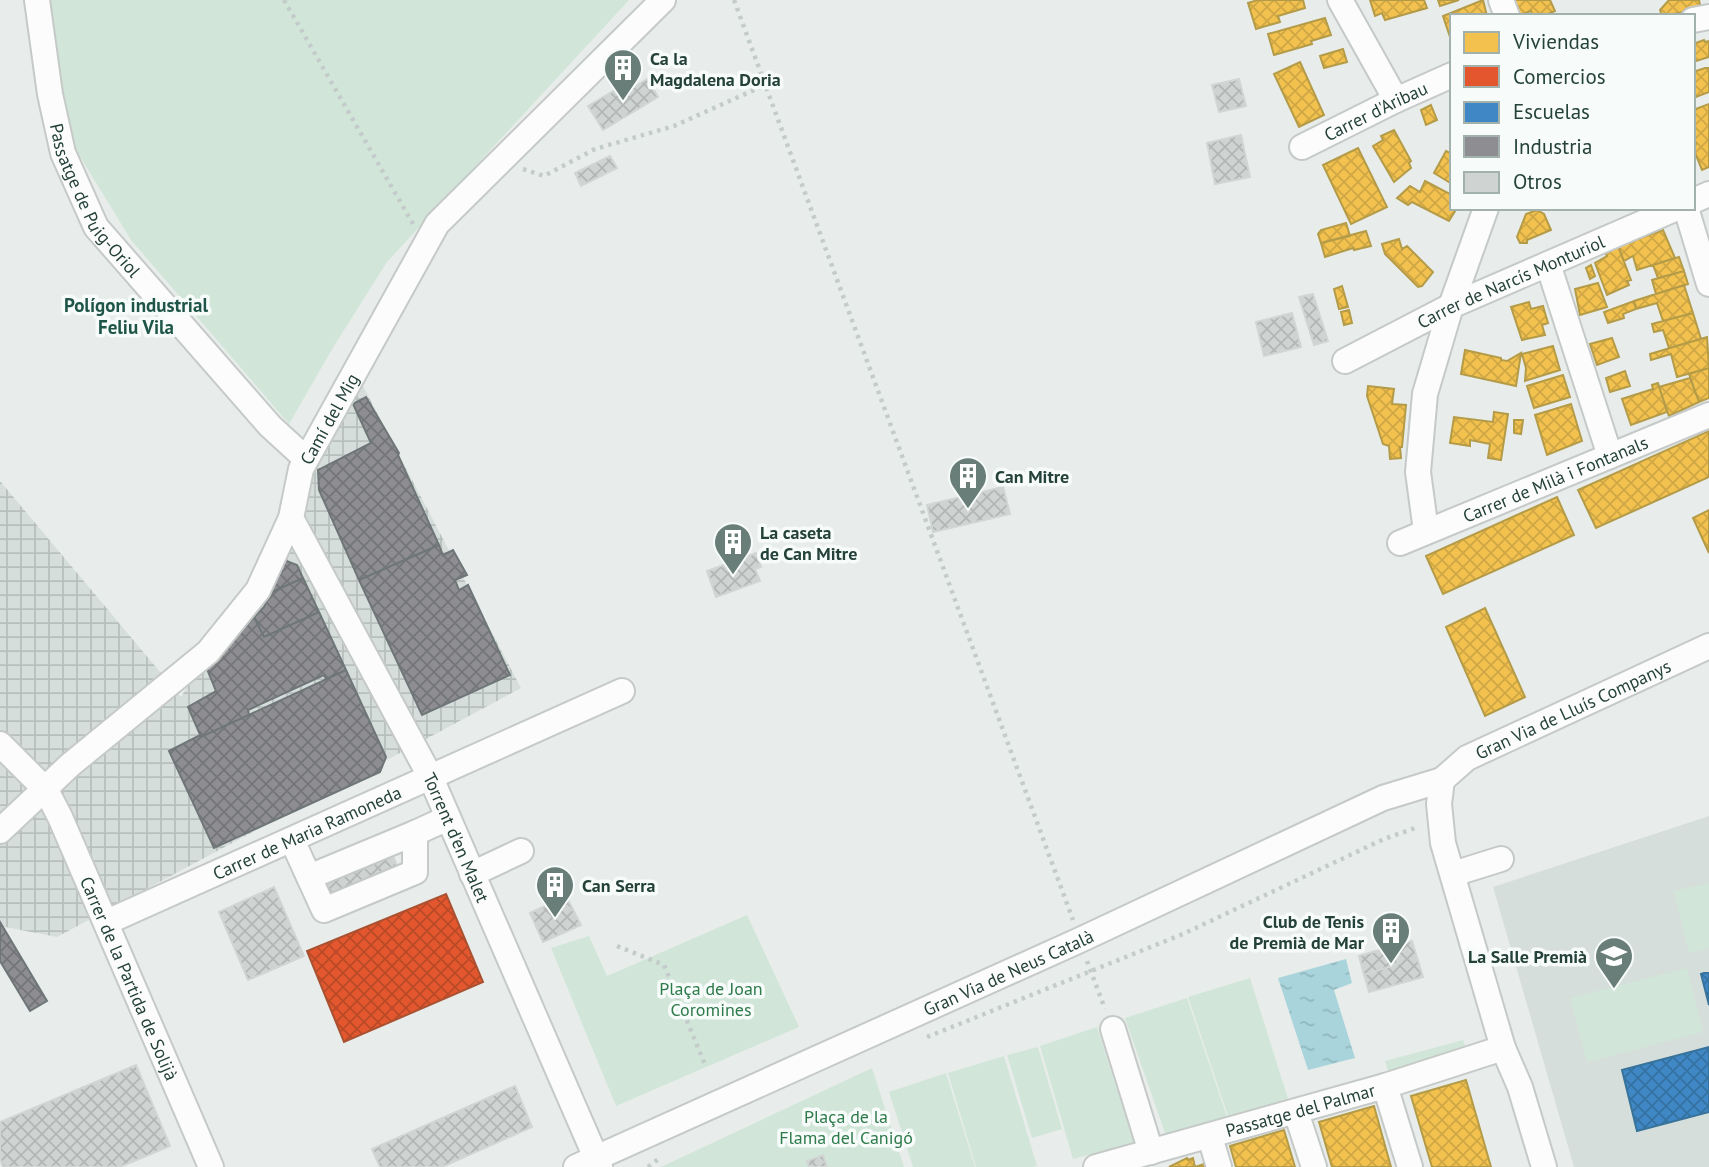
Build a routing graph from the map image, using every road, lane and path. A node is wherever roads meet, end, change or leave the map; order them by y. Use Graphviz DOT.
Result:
graph roads {
  1 [pos="37,0"];
  2 [pos="284,0"];
  3 [pos="663,0"];
  4 [pos="734,0"];
  5 [pos="1340,0"];
  6 [pos="1450,76"];
  7 [pos="765,85"];
  8 [pos="1396,100"];
  9 [pos="1302,147"];
  10 [pos="500,162"];
  11 [pos="1485,210"];
  12 [pos="1672,210"];
  13 [pos="1687,210"];
  14 [pos="426,245"];
  15 [pos="1548,264"];
  16 [pos="1709,284"];
  17 [pos="1451,306"];
  18 [pos="1345,361"];
  19 [pos="1709,415"];
  20 [pos="1610,456"];
  21 [pos="306,459"];
  22 [pos="291,519"];
  23 [pos="1426,531"];
  24 [pos="1400,543"];
  25 [pos="1709,646"];
  26 [pos="622,691"];
  27 [pos="0,744"];
  28 [pos="431,778"];
  29 [pos="1442,780"];
  30 [pos="46,790"];
  31 [pos="448,818"];
  32 [pos="1433,822"];
  33 [pos="0,831"];
  34 [pos="415,833"];
  35 [pos="292,840"];
  36 [pos="521,850"];
  37 [pos="1501,859"];
  38 [pos="347,861"];
  39 [pos="472,874"];
  40 [pos="1452,874"];
  41 [pos="371,890"];
  42 [pos="107,922"];
  43 [pos="1080,940"];
  44 [pos="618,946"];
  45 [pos="1091,972"];
  46 [pos="1113,1029"];
  47 [pos="915,1042"];
  48 [pos="1503,1048"];
  49 [pos="706,1067"];
  50 [pos="1385,1086"];
  51 [pos="1296,1112"];
  52 [pos="1210,1137"];
  53 [pos="1151,1152"];
  54 [pos="662,1156"];
  55 [pos="591,1164"];
  56 [pos="1111,1165"];
  57 [pos="211,1167"];
  58 [pos="648,1167"];
  59 [pos="1219,1167"];
  60 [pos="1314,1167"];
  61 [pos="1410,1167"];
  62 [pos="1544,1167"];
  1 -- 21 [label="street, Passatge de Puig-Oriol"];
  2 -- 14 [label="path"];
  3 -- 10 [label="street, Camí del Mig"];
  4 -- 7 [label="path"];
  5 -- 8 [label="street"];
  6 -- 8 [label="street, Carrer d'Aribau"];
  7 -- 10 [label="path"];
  7 -- 43 [label="path"];
  8 -- 9 [label="street, Carrer d'Aribau"];
  10 -- 14 [label="street, Camí del Mig"];
  11 -- 17 [label="street"];
  12 -- 15 [label="street, Carrer de Narcís Monturiol"];
  13 -- 16 [label="street"];
  14 -- 21 [label="street, Camí del Mig"];
  15 -- 17 [label="street, Carrer de Narcís Monturiol"];
  15 -- 20 [label="street"];
  17 -- 18 [label="street, Carrer de Narcís Monturiol"];
  17 -- 23 [label="street"];
  19 -- 20 [label="street, Carrer de Milà i Fontanals"];
  20 -- 23 [label="street, Carrer de Milà i Fontanals"];
  21 -- 22 [label="street, Camí del Mig"];
  22 -- 28 [label="street, Torrent d'en Malet"];
  22 -- 30 [label="street, Camí del Mig"];
  23 -- 24 [label="street, Carrer de Milà i Fontanals"];
  25 -- 29 [label="street, Gran Via de Lluís Companys"];
  26 -- 28 [label="street, Carrer de Maria Ramoneda"];
  27 -- 30 [label="street"];
  28 -- 31 [label="street, Torrent d'en Malet"];
  28 -- 35 [label="street, Carrer de Maria Ramoneda"];
  29 -- 32 [label="street"];
  29 -- 43 [label="street, Gran Via de Neus Català"];
  30 -- 33 [label="street, Camí del Mig"];
  30 -- 42 [label="street, Carrer de la Partida de Solijà"];
  31 -- 34 [label="street"];
  31 -- 39 [label="street, Torrent d'en Malet"];
  32 -- 40 [label="street"];
  32 -- 45 [label="path, Gran Via de Neus Català"];
  34 -- 38 [label="street"];
  34 -- 41 [label="street"];
  35 -- 38 [label="street"];
  35 -- 42 [label="street, Carrer de Maria Ramoneda"];
  36 -- 39 [label="street"];
  37 -- 40 [label="street"];
  38 -- 41 [label="street"];
  38 -- 41 [label="street"];
  38 -- 41 [label="street"];
  39 -- 55 [label="street, Torrent d'en Malet"];
  40 -- 48 [label="street"];
  42 -- 57 [label="street, Carrer de la Partida de Solijà"];
  43 -- 45 [label="path"];
  43 -- 55 [label="street, Gran Via de Neus Català"];
  44 -- 49 [label="path"];
  45 -- 46 [label="path"];
  45 -- 47 [label="path, Gran Via de Neus Català"];
  46 -- 53 [label="street"];
  48 -- 50 [label="street, Passatge del Palmar"];
  48 -- 62 [label="street"];
  50 -- 51 [label="street, Passatge del Palmar"];
  50 -- 61 [label="street"];
  51 -- 52 [label="street, Passatge del Palmar"];
  51 -- 60 [label="street"];
  52 -- 53 [label="street, Passatge del Palmar"];
  52 -- 59 [label="street"];
  53 -- 56 [label="street, Passatge del Palmar"];
  54 -- 58 [label="path"];
}
